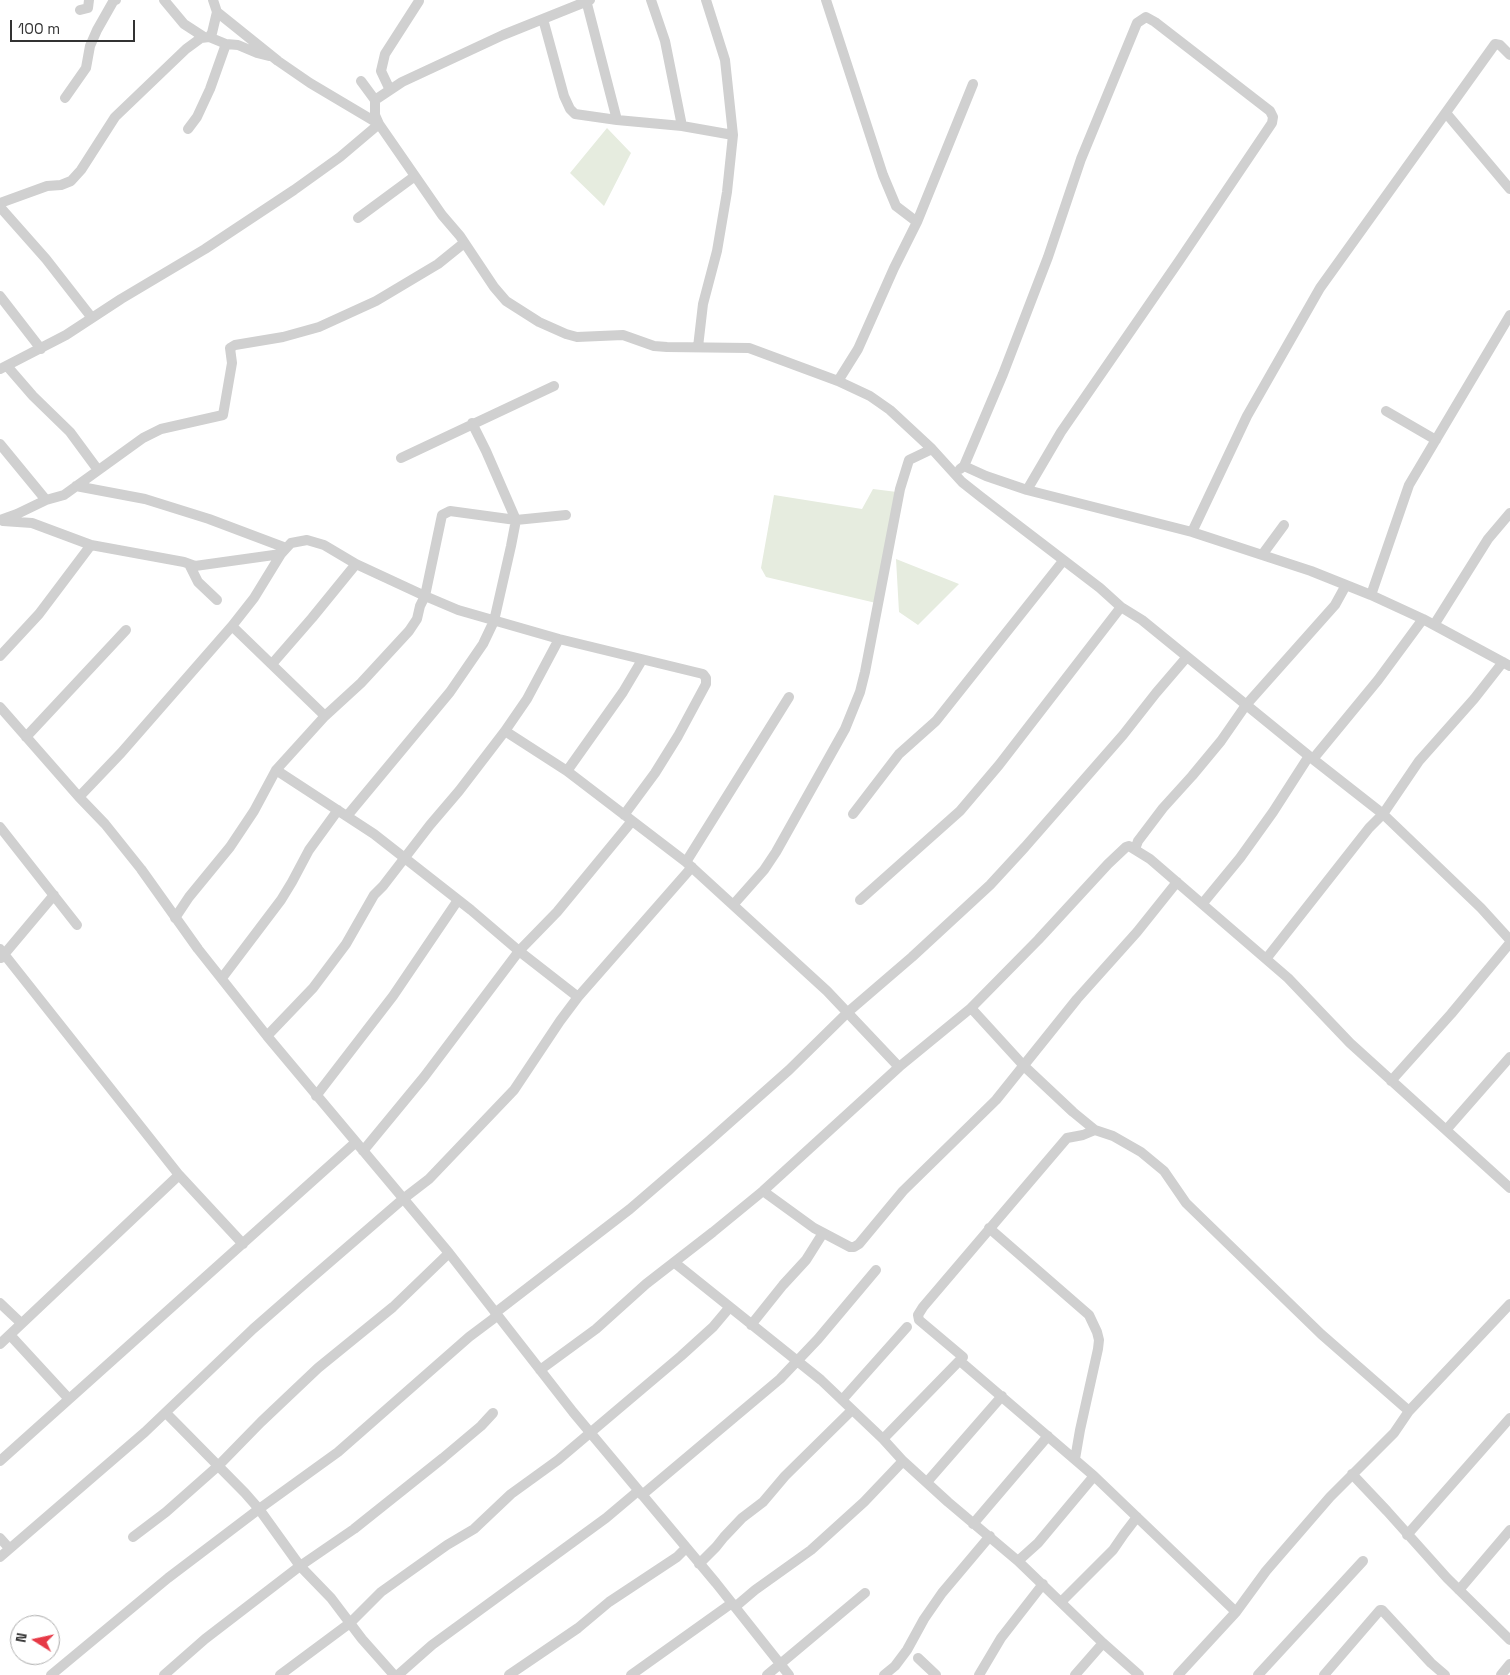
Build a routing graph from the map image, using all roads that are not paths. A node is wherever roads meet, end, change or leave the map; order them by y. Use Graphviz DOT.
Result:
graph roads {
  1 [pos="89,0"];
  2 [pos="116,0"];
  3 [pos="164,0"];
  4 [pos="214,0"];
  5 [pos="588,0"];
  6 [pos="651,0"];
  7 [pos="706,0"];
  8 [pos="826,0"];
  9 [pos="419,1"];
  10 [pos="80,10"];
  11 [pos="217,12"];
  12 [pos="543,18"];
  13 [pos="206,37"];
  14 [pos="226,44"];
  15 [pos="1510,55"];
  16 [pos="273,56"];
  17 [pos="360,81"];
  18 [pos="973,84"];
  19 [pos="390,90"];
  20 [pos="65,98"];
  21 [pos="375,100"];
  22 [pos="1446,113"];
  23 [pos="617,120"];
  24 [pos="379,124"];
  25 [pos="682,126"];
  26 [pos="188,130"];
  27 [pos="733,135"];
  28 [pos="415,176"];
  29 [pos="1510,189"];
  30 [pos="0,202"];
  31 [pos="0,207"];
  32 [pos="358,218"];
  33 [pos="917,222"];
  34 [pos="464,243"];
  35 [pos="0,296"];
  36 [pos="1510,315"];
  37 [pos="92,318"];
  38 [pos="698,347"];
  39 [pos="41,348"];
  40 [pos="4,368"];
  41 [pos="838,381"];
  42 [pos="554,386"];
  43 [pos="1386,411"];
  44 [pos="472,423"];
  45 [pos="1436,440"];
  46 [pos="0,444"];
  47 [pos="932,449"];
  48 [pos="401,458"];
  49 [pos="964,466"];
  50 [pos="98,470"];
  51 [pos="955,473"];
  52 [pos="76,486"];
  53 [pos="1027,490"];
  54 [pos="46,500"];
  55 [pos="1510,513"];
  56 [pos="566,515"];
  57 [pos="516,520"];
  58 [pos="0,521"];
  59 [pos="1284,525"];
  60 [pos="1192,532"];
  61 [pos="91,545"];
  62 [pos="284,551"];
  63 [pos="1262,555"];
  64 [pos="1063,561"];
  65 [pos="189,564"];
  66 [pos="356,564"];
  67 [pos="1346,585"];
  68 [pos="1371,594"];
  69 [pos="424,596"];
  70 [pos="217,600"];
  71 [pos="1121,607"];
  72 [pos="1423,618"];
  73 [pos="494,621"];
  74 [pos="1434,625"];
  75 [pos="232,626"];
  76 [pos="126,630"];
  77 [pos="559,640"];
  78 [pos="0,656"];
  79 [pos="1186,658"];
  80 [pos="642,660"];
  81 [pos="272,664"];
  82 [pos="1507,664"];
  83 [pos="789,697"];
  84 [pos="1246,705"];
  85 [pos="0,707"];
  86 [pos="325,716"];
  87 [pos="505,731"];
  88 [pos="26,737"];
  89 [pos="1311,758"];
  90 [pos="276,770"];
  91 [pos="567,771"];
  92 [pos="79,797"];
  93 [pos="343,813"];
  94 [pos="853,814"];
  95 [pos="1383,814"];
  96 [pos="628,818"];
  97 [pos="0,827"];
  98 [pos="1135,849"];
  99 [pos="405,857"];
  100 [pos="689,865"];
  101 [pos="1177,882"];
  102 [pos="54,895"];
  103 [pos="458,900"];
  104 [pos="860,900"];
  105 [pos="1203,903"];
  106 [pos="733,905"];
  107 [pos="175,918"];
  108 [pos="77,925"];
  109 [pos="1510,942"];
  110 [pos="519,951"];
  111 [pos="1,954"];
  112 [pos="1266,959"];
  113 [pos="222,978"];
  114 [pos="578,997"];
  115 [pos="971,1008"];
  116 [pos="848,1012"];
  117 [pos="267,1036"];
  118 [pos="1510,1057"];
  119 [pos="1024,1066"];
  120 [pos="899,1067"];
  121 [pos="1391,1081"];
  122 [pos="316,1096"];
  123 [pos="1095,1130"];
  124 [pos="1446,1130"];
  125 [pos="356,1142"];
  126 [pos="363,1151"];
  127 [pos="180,1175"];
  128 [pos="1509,1184"];
  129 [pos="762,1191"];
  130 [pos="403,1199"];
  131 [pos="989,1228"];
  132 [pos="823,1233"];
  133 [pos="243,1244"];
  134 [pos="449,1253"];
  135 [pos="675,1263"];
  136 [pos="876,1270"];
  137 [pos="0,1303"];
  138 [pos="1510,1304"];
  139 [pos="729,1308"];
  140 [pos="496,1314"];
  141 [pos="20,1323"];
  142 [pos="751,1325"];
  143 [pos="907,1327"];
  144 [pos="10,1335"];
  145 [pos="0,1344"];
  146 [pos="797,1361"];
  147 [pos="960,1361"];
  148 [pos="540,1370"];
  149 [pos="1002,1396"];
  150 [pos="69,1399"];
  151 [pos="842,1400"];
  152 [pos="852,1410"];
  153 [pos="1409,1410"];
  154 [pos="166,1413"];
  155 [pos="493,1413"];
  156 [pos="1510,1418"];
  157 [pos="590,1433"];
  158 [pos="1048,1436"];
  159 [pos="883,1439"];
  160 [pos="1075,1459"];
  161 [pos="0,1460"];
  162 [pos="903,1461"];
  163 [pos="218,1466"];
  164 [pos="1352,1474"];
  165 [pos="1094,1476"];
  166 [pos="927,1482"];
  167 [pos="640,1493"];
  168 [pos="259,1509"];
  169 [pos="1137,1518"];
  170 [pos="973,1524"];
  171 [pos="1510,1530"];
  172 [pos="1407,1534"];
  173 [pos="990,1536"];
  174 [pos="133,1537"];
  175 [pos="0,1538"];
  176 [pos="10,1548"];
  177 [pos="686,1548"];
  178 [pos="0,1557"];
  179 [pos="1018,1561"];
  180 [pos="1363,1561"];
  181 [pos="699,1564"];
  182 [pos="300,1566"];
  183 [pos="1043,1584"];
  184 [pos="1459,1590"];
  185 [pos="866,1593"];
  186 [pos="1061,1602"];
  187 [pos="734,1605"];
  188 [pos="1236,1612"];
  189 [pos="350,1623"];
  190 [pos="1510,1640"];
  191 [pos="1103,1643"];
  192 [pos="918,1658"];
  193 [pos="781,1664"];
  194 [pos="1510,1664"];
  195 [pos="50,1675"];
  196 [pos="164,1675"];
  197 [pos="280,1675"];
  198 [pos="396,1675"];
  199 [pos="509,1675"];
  200 [pos="631,1675"];
  201 [pos="767,1675"];
  202 [pos="789,1675"];
  203 [pos="884,1675"];
  204 [pos="936,1675"];
  205 [pos="979,1675"];
  206 [pos="1075,1675"];
  207 [pos="1139,1675"];
  208 [pos="1178,1675"];
  209 [pos="1258,1675"];
  210 [pos="1324,1675"];
  211 [pos="1445,1675"];
  212 [pos="1501,1675"];
  1 -- 10 [label="street"];
  2 -- 20 [label="street"];
  3 -- 13 [label="street"];
  4 -- 11 [label="street"];
  5 -- 12 [label="street"];
  5 -- 23 [label="street"];
  6 -- 25 [label="street"];
  7 -- 27 [label="street"];
  8 -- 33 [label="street"];
  9 -- 19 [label="street"];
  11 -- 13 [label="street"];
  11 -- 16 [label="street"];
  12 -- 19 [label="street"];
  12 -- 23 [label="street"];
  13 -- 14 [label="street"];
  13 -- 30 [label="street"];
  14 -- 16 [label="street"];
  14 -- 26 [label="street"];
  15 -- 22 [label="street"];
  16 -- 24 [label="street"];
  17 -- 21 [label="street"];
  18 -- 33 [label="street"];
  19 -- 21 [label="street"];
  21 -- 24 [label="street"];
  22 -- 29 [label="street"];
  22 -- 60 [label="street"];
  23 -- 25 [label="street"];
  24 -- 28 [label="street"];
  24 -- 37 [label="street"];
  25 -- 27 [label="street"];
  27 -- 38 [label="street"];
  28 -- 32 [label="street"];
  28 -- 34 [label="street"];
  31 -- 37 [label="street"];
  33 -- 41 [label="street"];
  34 -- 38 [label="street"];
  34 -- 50 [label="street"];
  35 -- 39 [label="street"];
  36 -- 45 [label="street"];
  37 -- 39 [label="street"];
  38 -- 41 [label="street"];
  39 -- 40 [label="street"];
  40 -- 50 [label="street"];
  41 -- 47 [label="street"];
  42 -- 44 [label="street"];
  43 -- 45 [label="street"];
  44 -- 48 [label="street"];
  44 -- 57 [label="street"];
  45 -- 68 [label="street"];
  46 -- 54 [label="street"];
  47 -- 51 [label="street"];
  47 -- 106 [label="street"];
  49 -- 51 [label="street"];
  49 -- 53 [label="street"];
  49 -- 53 [label="street"];
  50 -- 52 [label="street"];
  51 -- 64 [label="street"];
  52 -- 54 [label="street"];
  52 -- 62 [label="street"];
  53 -- 60 [label="street"];
  54 -- 58 [label="street"];
  55 -- 74 [label="street"];
  56 -- 57 [label="street"];
  57 -- 69 [label="street"];
  57 -- 73 [label="street"];
  58 -- 61 [label="street"];
  59 -- 63 [label="street"];
  60 -- 63 [label="street"];
  61 -- 65 [label="street"];
  61 -- 78 [label="street"];
  62 -- 65 [label="street"];
  62 -- 66 [label="street"];
  62 -- 75 [label="street"];
  63 -- 67 [label="street"];
  64 -- 71 [label="street"];
  64 -- 94 [label="street"];
  65 -- 70 [label="street"];
  66 -- 69 [label="street"];
  66 -- 81 [label="street"];
  67 -- 68 [label="street"];
  67 -- 84 [label="street"];
  68 -- 72 [label="street"];
  69 -- 73 [label="street"];
  69 -- 86 [label="street"];
  71 -- 79 [label="street"];
  71 -- 104 [label="street"];
  72 -- 74 [label="street"];
  72 -- 89 [label="street"];
  73 -- 77 [label="street"];
  73 -- 93 [label="street"];
  74 -- 82 [label="street"];
  75 -- 81 [label="street"];
  75 -- 92 [label="street"];
  76 -- 88 [label="street"];
  77 -- 80 [label="street"];
  77 -- 87 [label="street"];
  79 -- 84 [label="street"];
  79 -- 116 [label="street"];
  80 -- 91 [label="street"];
  80 -- 96 [label="street"];
  81 -- 86 [label="street"];
  82 -- 95 [label="street"];
  83 -- 100 [label="street"];
  84 -- 89 [label="street"];
  84 -- 98 [label="street"];
  85 -- 88 [label="street"];
  86 -- 90 [label="street"];
  87 -- 91 [label="street"];
  87 -- 99 [label="street"];
  88 -- 92 [label="street"];
  89 -- 95 [label="street"];
  89 -- 105 [label="street"];
  90 -- 93 [label="street"];
  90 -- 107 [label="street"];
  91 -- 96 [label="street"];
  92 -- 107 [label="street"];
  93 -- 99 [label="street"];
  93 -- 113 [label="street"];
  95 -- 109 [label="street"];
  95 -- 112 [label="street"];
  96 -- 100 [label="street"];
  96 -- 110 [label="street"];
  97 -- 102 [label="street"];
  98 -- 101 [label="street"];
  98 -- 115 [label="street"];
  99 -- 103 [label="street"];
  99 -- 117 [label="street"];
  100 -- 106 [label="street"];
  100 -- 114 [label="street"];
  101 -- 105 [label="street"];
  101 -- 119 [label="street"];
  102 -- 108 [label="street"];
  102 -- 111 [label="street"];
  103 -- 110 [label="street"];
  103 -- 122 [label="street"];
  105 -- 112 [label="street"];
  106 -- 116 [label="street"];
  107 -- 113 [label="street"];
  109 -- 121 [label="street"];
  110 -- 114 [label="street"];
  110 -- 126 [label="street"];
  111 -- 127 [label="street"];
  112 -- 121 [label="street"];
  113 -- 117 [label="street"];
  114 -- 130 [label="street"];
  115 -- 119 [label="street"];
  115 -- 120 [label="street"];
  116 -- 120 [label="street"];
  116 -- 140 [label="street"];
  117 -- 122 [label="street"];
  118 -- 124 [label="street"];
  119 -- 123 [label="street"];
  119 -- 132 [label="street"];
  120 -- 129 [label="street"];
  121 -- 124 [label="street"];
  122 -- 125 [label="street"];
  123 -- 131 [label="street"];
  123 -- 153 [label="street"];
  124 -- 128 [label="street"];
  125 -- 126 [label="street"];
  125 -- 133 [label="street"];
  126 -- 130 [label="street"];
  127 -- 133 [label="street"];
  127 -- 141 [label="street"];
  129 -- 132 [label="street"];
  129 -- 135 [label="street"];
  130 -- 134 [label="street"];
  130 -- 154 [label="street"];
  131 -- 147 [label="street"];
  131 -- 160 [label="street"];
  132 -- 142 [label="street"];
  133 -- 150 [label="street"];
  134 -- 140 [label="street"];
  134 -- 163 [label="street"];
  135 -- 139 [label="street"];
  135 -- 148 [label="street"];
  136 -- 146 [label="street"];
  137 -- 141 [label="street"];
  138 -- 153 [label="street"];
  139 -- 142 [label="street"];
  139 -- 157 [label="street"];
  140 -- 148 [label="street"];
  140 -- 168 [label="street"];
  141 -- 144 [label="street"];
  142 -- 146 [label="street"];
  143 -- 151 [label="street"];
  144 -- 145 [label="street"];
  144 -- 150 [label="street"];
  146 -- 151 [label="street"];
  146 -- 167 [label="street"];
  147 -- 149 [label="street"];
  147 -- 159 [label="street"];
  148 -- 157 [label="street"];
  149 -- 158 [label="street"];
  149 -- 166 [label="street"];
  150 -- 161 [label="street"];
  151 -- 152 [label="street"];
  152 -- 159 [label="street"];
  152 -- 181 [label="street"];
  153 -- 164 [label="street"];
  154 -- 163 [label="street"];
  154 -- 176 [label="street"];
  155 -- 182 [label="street"];
  156 -- 172 [label="street"];
  157 -- 167 [label="street"];
  157 -- 189 [label="street"];
  158 -- 160 [label="street"];
  158 -- 170 [label="street"];
  159 -- 162 [label="street"];
  160 -- 165 [label="street"];
  162 -- 166 [label="street"];
  162 -- 187 [label="street"];
  163 -- 168 [label="street"];
  163 -- 174 [label="street"];
  164 -- 172 [label="street"];
  164 -- 188 [label="street"];
  165 -- 169 [label="street"];
  165 -- 179 [label="street"];
  166 -- 170 [label="street"];
  167 -- 177 [label="street"];
  167 -- 198 [label="street"];
  168 -- 182 [label="street"];
  168 -- 195 [label="street"];
  169 -- 186 [label="street"];
  169 -- 188 [label="street"];
  170 -- 173 [label="street"];
  171 -- 184 [label="street"];
  172 -- 184 [label="street"];
  173 -- 179 [label="street"];
  173 -- 203 [label="street"];
  175 -- 176 [label="street"];
  176 -- 178 [label="street"];
  177 -- 181 [label="street"];
  177 -- 199 [label="street"];
  179 -- 183 [label="street"];
  180 -- 209 [label="street"];
  181 -- 187 [label="street"];
  182 -- 189 [label="street"];
  182 -- 196 [label="street"];
  183 -- 186 [label="street"];
  183 -- 205 [label="street"];
  184 -- 190 [label="street"];
  185 -- 193 [label="street"];
  186 -- 191 [label="street"];
  187 -- 193 [label="street"];
  187 -- 200 [label="street"];
  188 -- 208 [label="street"];
  189 -- 197 [label="street"];
  189 -- 198 [label="street"];
  191 -- 206 [label="street"];
  191 -- 207 [label="street"];
  192 -- 204 [label="street"];
  193 -- 201 [label="street"];
  193 -- 202 [label="street"];
  194 -- 212 [label="street"];
  210 -- 211 [label="street"];
}
